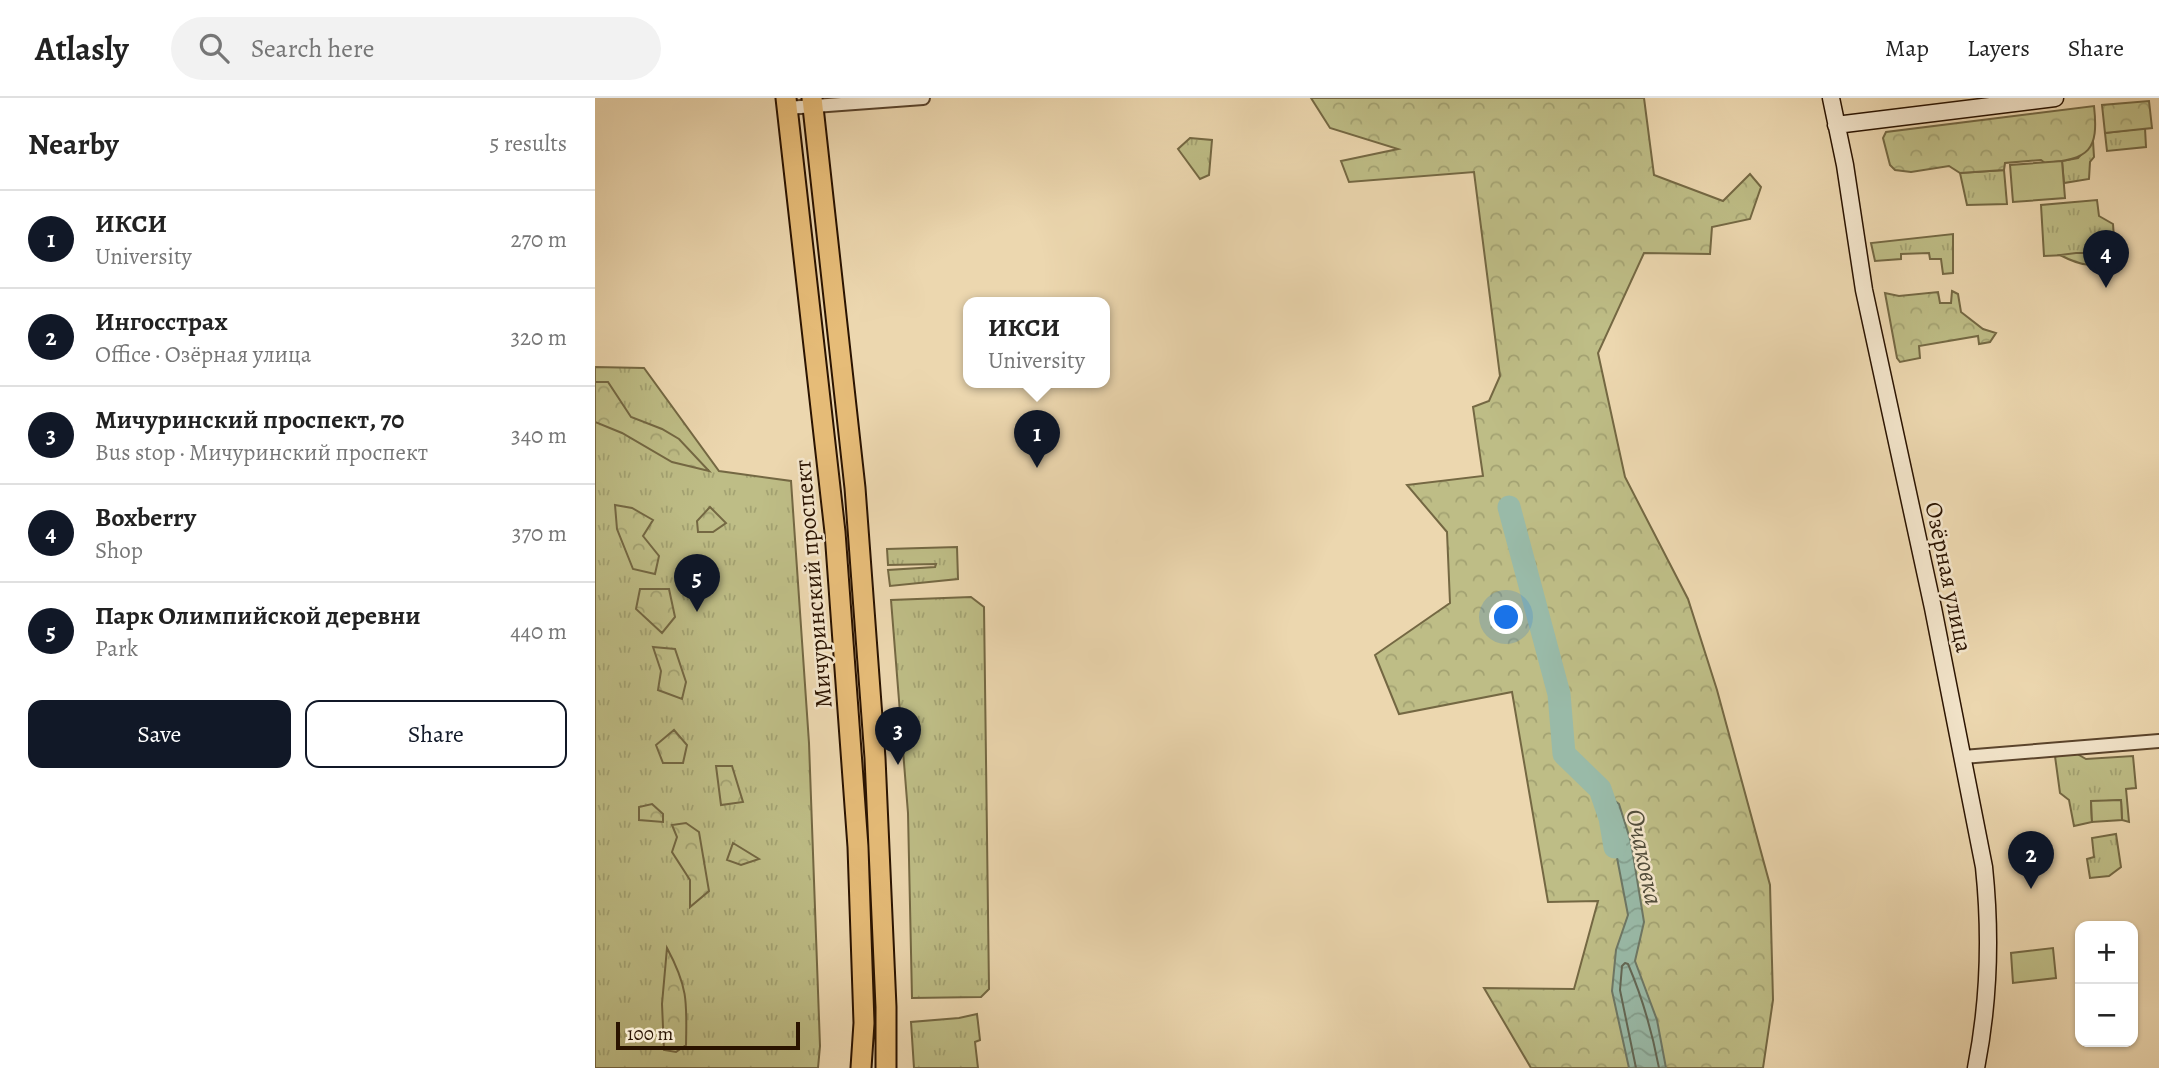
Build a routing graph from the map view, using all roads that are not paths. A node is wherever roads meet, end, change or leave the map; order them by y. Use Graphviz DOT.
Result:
graph roads {
  1 [pos="923,98"];
  2 [pos="1831,98"];
  3 [pos="2055,98"];
  4 [pos="812,102"];
  5 [pos="786,103"];
  6 [pos="1836,125"];
  7 [pos="2159,741"];
  8 [pos="1963,757"];
  9 [pos="861,1068"];
  10 [pos="886,1068"];
  11 [pos="1976,1068"];
  1 -- 4 [label="street"];
  2 -- 6 [label="street, Озёрная улица"];
  3 -- 6 [label="street"];
  4 -- 5 [label="street"];
  4 -- 10 [label="main road, Мичуринский проспект"];
  5 -- 9 [label="main road, Мичуринский проспект"];
  6 -- 8 [label="street, Озёрная улица"];
  7 -- 8 [label="street"];
  8 -- 11 [label="street, Озёрная улица"];
}
